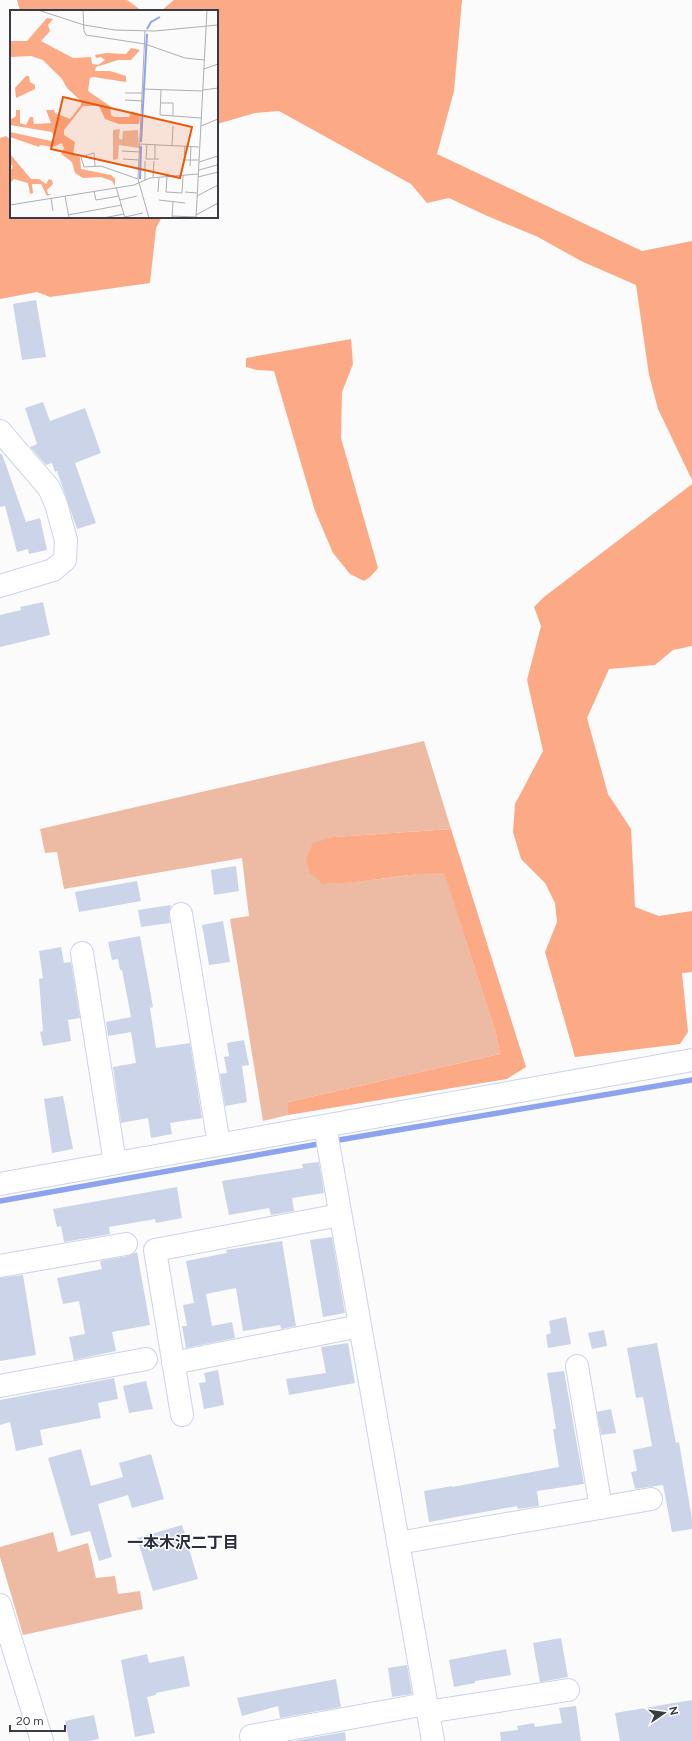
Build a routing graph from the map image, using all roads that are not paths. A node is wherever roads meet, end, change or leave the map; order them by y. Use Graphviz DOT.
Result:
graph roads {
  1 [pos="0,431"];
  2 [pos="0,586"];
  3 [pos="181,914"];
  4 [pos="82,953"];
  5 [pos="692,1060"];
  6 [pos="327,1138"];
  7 [pos="219,1144"];
  8 [pos="115,1163"];
  9 [pos="0,1184"];
  10 [pos="340,1215"];
  11 [pos="126,1244"];
  12 [pos="0,1266"];
  13 [pos="360,1326"];
  14 [pos="146,1359"];
  15 [pos="173,1363"];
  16 [pos="576,1366"];
  17 [pos="0,1386"];
  18 [pos="182,1415"];
  19 [pos="651,1500"];
  20 [pos="600,1508"];
  21 [pos="398,1543"];
  22 [pos="0,1606"];
  23 [pos="568,1690"];
  24 [pos="427,1708"];
  25 [pos="42,1741"];
  26 [pos="252,1741"];
  27 [pos="433,1741"];
  1 -- 2 [label="street"];
  3 -- 7 [label="street"];
  4 -- 8 [label="street"];
  5 -- 6 [label="street"];
  6 -- 7 [label="street"];
  6 -- 10 [label="street"];
  7 -- 8 [label="street"];
  8 -- 9 [label="street"];
  10 -- 13 [label="street"];
  10 -- 15 [label="street"];
  11 -- 12 [label="street"];
  13 -- 15 [label="street"];
  13 -- 21 [label="street"];
  14 -- 17 [label="street"];
  15 -- 18 [label="street"];
  16 -- 20 [label="street"];
  19 -- 20 [label="street"];
  20 -- 21 [label="street"];
  21 -- 24 [label="street"];
  22 -- 25 [label="street"];
  23 -- 24 [label="street"];
  24 -- 26 [label="street"];
  24 -- 27 [label="street"];
}
